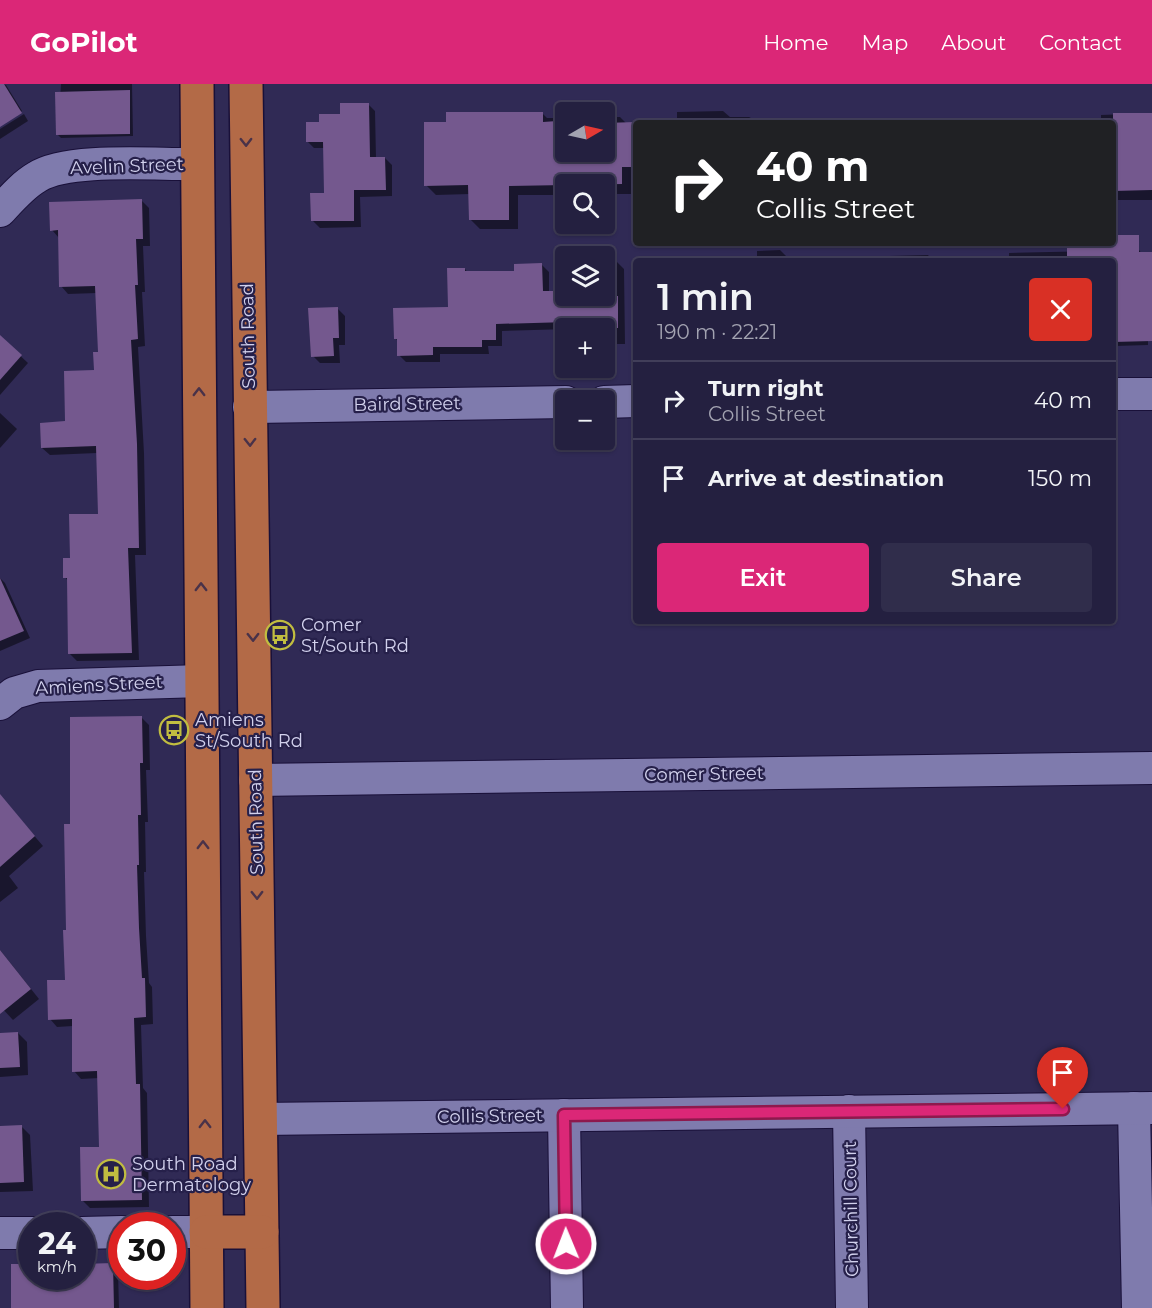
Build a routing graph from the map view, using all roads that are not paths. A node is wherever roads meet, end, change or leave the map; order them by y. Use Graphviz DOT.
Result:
graph roads {
  1 [pos="197,84"];
  2 [pos="251,88"];
  3 [pos="198,164"];
  4 [pos="0,211"];
  5 [pos="1116,394"];
  6 [pos="1152,394"];
  7 [pos="633,401"];
  8 [pos="555,402"];
  9 [pos="615,402"];
  10 [pos="249,407"];
  11 [pos="202,681"];
  12 [pos="0,704"];
  13 [pos="1152,768"];
  14 [pos="255,780"];
  15 [pos="1143,1108"];
  16 [pos="849,1111"];
  17 [pos="564,1115"];
  18 [pos="260,1119"];
  19 [pos="186,1232"];
  20 [pos="206,1232"];
  21 [pos="0,1233"];
  22 [pos="18,1233"];
  23 [pos="262,1233"];
  24 [pos="207,1308"];
  25 [pos="263,1308"];
  26 [pos="567,1308"];
  27 [pos="852,1308"];
  28 [pos="1138,1308"];
  1 -- 3 [label="main road"];
  2 -- 10 [label="main road, South Road, one-way"];
  3 -- 4 [label="street, Avelin Street"];
  11 -- 3 [label="main road, one-way"];
  5 -- 6 [label="street"];
  7 -- 9 [label="street"];
  8 -- 10 [label="street, Baird Street"];
  10 -- 14 [label="main road, South Road, one-way"];
  11 -- 12 [label="street, Amiens Street"];
  20 -- 11 [label="main road, one-way"];
  13 -- 14 [label="street, Comer Street"];
  14 -- 18 [label="main road, South Road, one-way"];
  15 -- 16 [label="street, Collis Street"];
  15 -- 28 [label="street"];
  16 -- 17 [label="street, Collis Street"];
  16 -- 27 [label="street, Churchill Court"];
  17 -- 18 [label="street, Collis Street"];
  17 -- 26 [label="street"];
  18 -- 23 [label="main road, South Road"];
  19 -- 20 [label="street"];
  20 -- 23 [label="main road"];
  20 -- 24 [label="main road"];
  21 -- 22 [label="street"];
  23 -- 25 [label="main road, South Road"];
}
